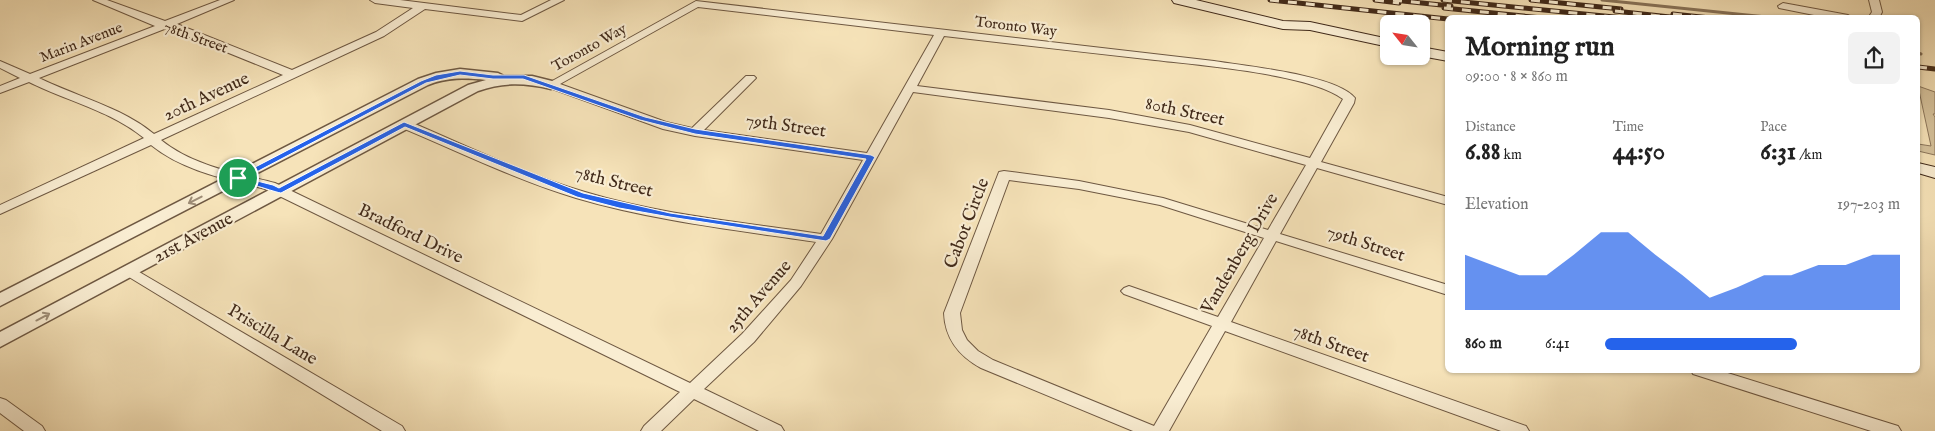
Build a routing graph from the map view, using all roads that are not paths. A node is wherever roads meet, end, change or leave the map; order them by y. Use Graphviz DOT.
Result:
graph roads {
  1 [pos="98,0"];
  2 [pos="229,0"];
  3 [pos="375,0"];
  4 [pos="559,0"];
  5 [pos="1179,0"];
  6 [pos="1210,0"];
  7 [pos="1874,0"];
  8 [pos="423,6"];
  9 [pos="1783,6"];
  10 [pos="1832,15"];
  11 [pos="1876,15"];
  12 [pos="166,25"];
  13 [pos="1310,26"];
  14 [pos="940,32"];
  15 [pos="1380,41"];
  16 [pos="1430,53"];
  17 [pos="1445,56"];
  18 [pos="0,64"];
  19 [pos="294,75"];
  20 [pos="447,75"];
  21 [pos="29,78"];
  22 [pos="750,78"];
  23 [pos="530,79"];
  24 [pos="551,86"];
  25 [pos="909,88"];
  26 [pos="0,90"];
  27 [pos="1346,94"];
  28 [pos="447,102"];
  29 [pos="404,124"];
  30 [pos="695,132"];
  31 [pos="153,140"];
  32 [pos="871,157"];
  33 [pos="1920,157"];
  34 [pos="1935,161"];
  35 [pos="1314,162"];
  36 [pos="1920,168"];
  37 [pos="1935,172"];
  38 [pos="238,178"];
  39 [pos="278,191"];
  40 [pos="1445,200"];
  41 [pos="3,207"];
  42 [pos="1272,235"];
  43 [pos="826,239"];
  44 [pos="129,271"];
  45 [pos="1445,289"];
  46 [pos="1129,291"];
  47 [pos="0,300"];
  48 [pos="1221,325"];
  49 [pos="0,340"];
  50 [pos="1708,373"];
  51 [pos="692,391"];
  52 [pos="0,404"];
  53 [pos="36,431"];
  54 [pos="396,431"];
  55 [pos="650,431"];
  56 [pos="775,431"];
  57 [pos="1150,431"];
  58 [pos="1160,431"];
  59 [pos="1520,431"];
  60 [pos="1892,431"];
  1 -- 12 [label="street, 78th Street"];
  2 -- 12 [label="street, Marin Avenue"];
  3 -- 8 [label="street"];
  4 -- 8 [label="street"];
  5 -- 13 [label="main road"];
  6 -- 13 [label="main road"];
  7 -- 11 [label="street"];
  8 -- 19 [label="street, 20th Avenue"];
  9 -- 10 [label="street"];
  12 -- 19 [label="street, 78th Street"];
  12 -- 21 [label="street, Marin Avenue"];
  13 -- 15 [label="main road"];
  14 -- 24 [label="street, Toronto Way"];
  14 -- 25 [label="street, 25th Avenue"];
  14 -- 27 [label="street, Toronto Way"];
  16 -- 17 [label="main road"];
  18 -- 21 [label="street, Bradford Drive"];
  19 -- 31 [label="street, 20th Avenue"];
  20 -- 23 [label="street"];
  20 -- 28 [label="street"];
  20 -- 38 [label="street, 21st Avenue"];
  21 -- 26 [label="street, Marin Avenue"];
  21 -- 31 [label="street, Bradford Drive"];
  22 -- 30 [label="street, 79th Street"];
  23 -- 24 [label="street, 21st Avenue"];
  23 -- 28 [label="street, 21st Avenue"];
  24 -- 30 [label="street, 79th Street"];
  25 -- 32 [label="street, 25th Avenue"];
  25 -- 35 [label="street, 80th Street"];
  27 -- 35 [label="street, Vandenberg Drive"];
  28 -- 29 [label="street, 21st Avenue"];
  29 -- 39 [label="street, 21st Avenue"];
  29 -- 43 [label="street, 78th Street"];
  30 -- 32 [label="street, 79th Street"];
  31 -- 38 [label="street, Bradford Drive"];
  31 -- 41 [label="street, 20th Avenue"];
  32 -- 43 [label="street, 25th Avenue"];
  33 -- 34 [label="main road"];
  35 -- 40 [label="street, 80th Street"];
  35 -- 42 [label="street, Vandenberg Drive"];
  36 -- 37 [label="main road"];
  38 -- 39 [label="street, Bradford Drive"];
  38 -- 47 [label="street, 21st Avenue, one-way"];
  39 -- 44 [label="street, 21st Avenue"];
  39 -- 51 [label="street, Bradford Drive"];
  42 -- 45 [label="street, 79th Street"];
  42 -- 48 [label="street, Vandenberg Drive"];
  42 -- 57 [label="street, Cabot Circle"];
  43 -- 51 [label="street, 25th Avenue"];
  49 -- 44 [label="street, 21st Avenue, one-way"];
  44 -- 54 [label="street, Priscilla Lane"];
  46 -- 48 [label="street, 78th Street"];
  48 -- 58 [label="street, Vandenberg Drive"];
  48 -- 59 [label="street, 78th Street"];
  50 -- 60 [label="street"];
  51 -- 55 [label="street, 25th Avenue"];
  51 -- 56 [label="street, Bradford Drive"];
  52 -- 53 [label="street"];
}
